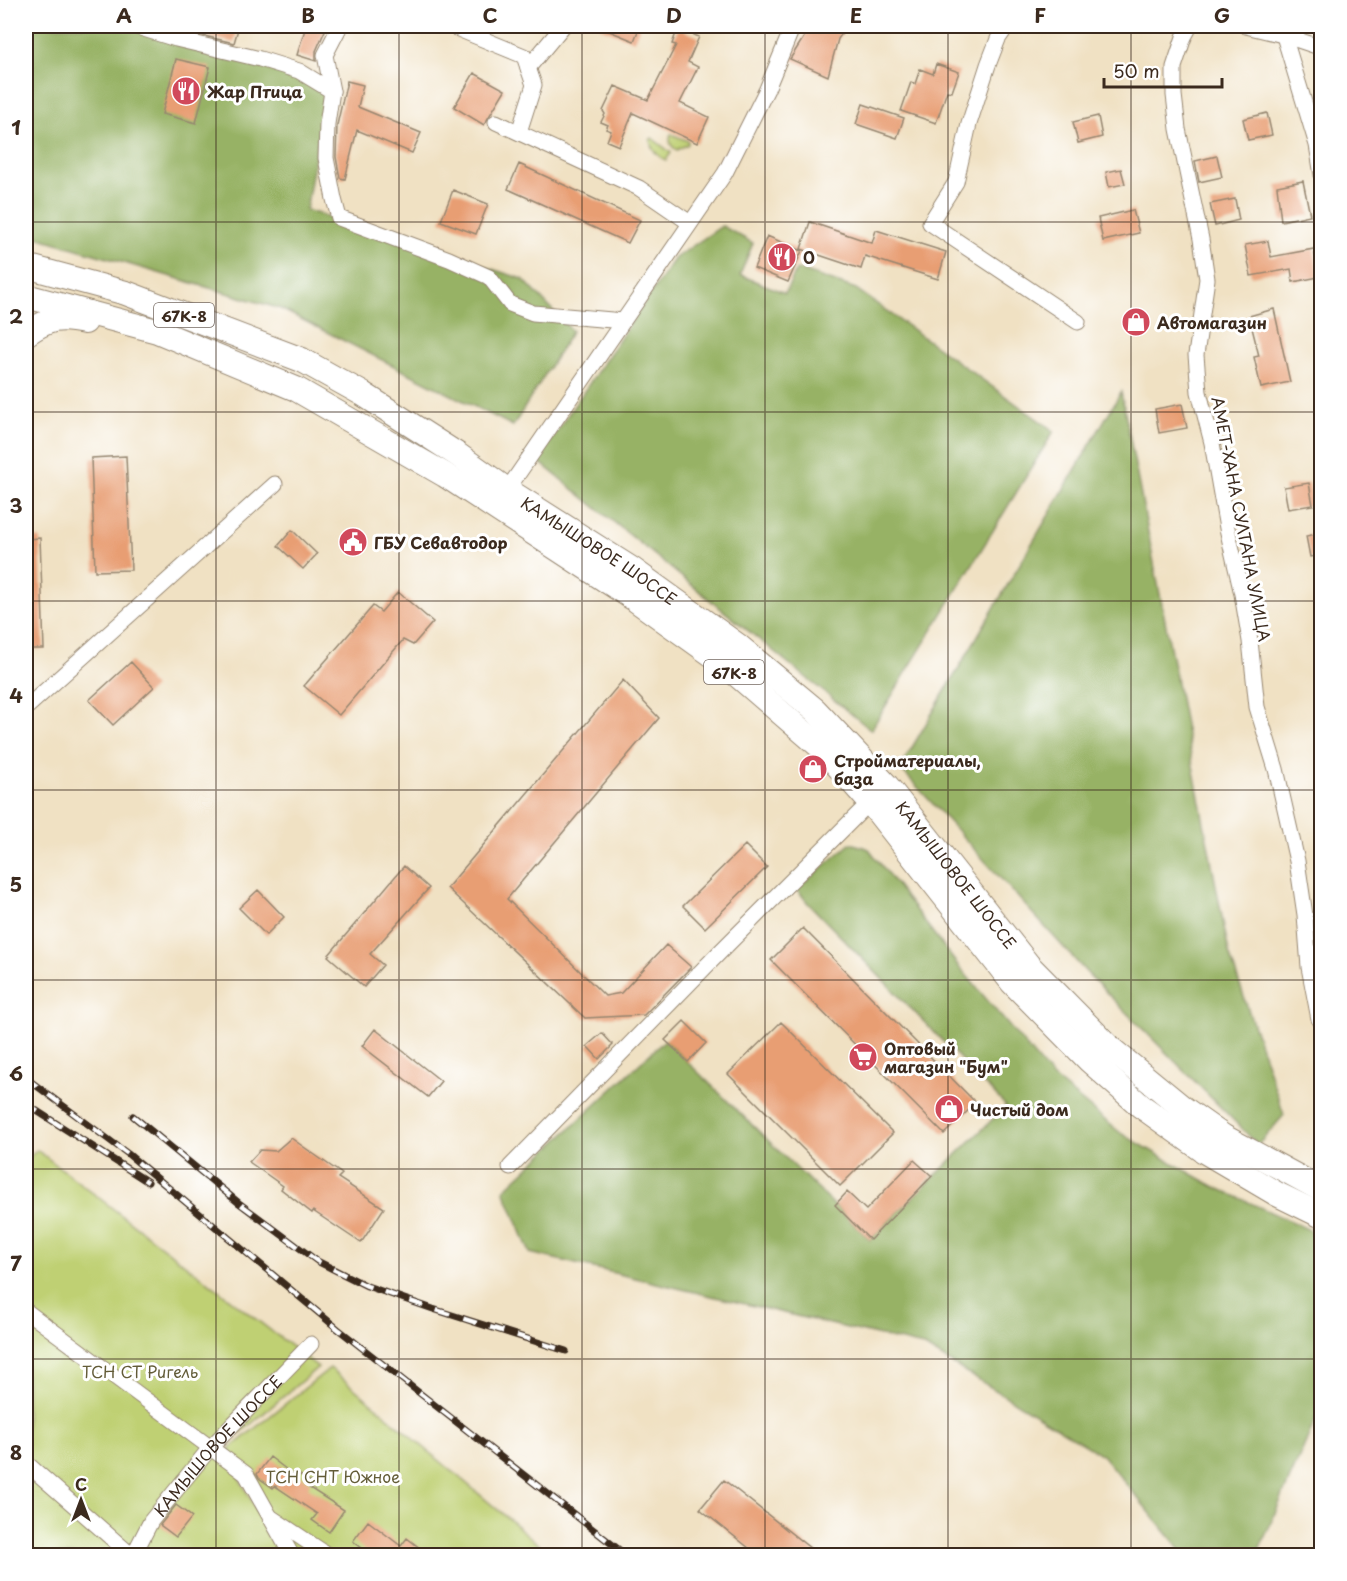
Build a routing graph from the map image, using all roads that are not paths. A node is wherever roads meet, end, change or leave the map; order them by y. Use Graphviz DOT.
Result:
graph roads {
  1 [pos="134,26"];
  2 [pos="340,26"];
  3 [pos="451,26"];
  4 [pos="563,26"];
  5 [pos="793,26"];
  6 [pos="1007,26"];
  7 [pos="1190,26"];
  8 [pos="1246,26"];
  9 [pos="1282,30"];
  10 [pos="1322,48"];
  11 [pos="528,68"];
  12 [pos="332,91"];
  13 [pos="496,122"];
  14 [pos="519,132"];
  15 [pos="1322,175"];
  16 [pos="690,223"];
  17 [pos="26,266"];
  18 [pos="26,273"];
  19 [pos="64,276"];
  20 [pos="26,296"];
  21 [pos="624,321"];
  22 [pos="1078,322"];
  23 [pos="157,331"];
  24 [pos="26,334"];
  25 [pos="275,484"];
  26 [pos="507,490"];
  27 [pos="26,708"];
  28 [pos="870,802"];
  29 [pos="1320,1019"];
  30 [pos="510,1167"];
  31 [pos="1322,1190"];
  32 [pos="1322,1216"];
  33 [pos="26,1311"];
  34 [pos="311,1344"];
  35 [pos="210,1448"];
  36 [pos="26,1463"];
  37 [pos="270,1516"];
  38 [pos="133,1556"];
  39 [pos="292,1556"];
  40 [pos="329,1556"];
  1 -- 12 [label="street"];
  2 -- 12 [label="street"];
  3 -- 11 [label="street"];
  4 -- 11 [label="street"];
  5 -- 16 [label="street, КАМЫШОВОЕ ШОССЕ"];
  6 -- 22 [label="street"];
  7 -- 29 [label="street, АМЕТ-ХАНА СУЛТАНА УЛИЦА"];
  8 -- 9 [label="street"];
  9 -- 10 [label="street"];
  9 -- 15 [label="street"];
  11 -- 14 [label="street"];
  12 -- 21 [label="street"];
  13 -- 14 [label="street"];
  14 -- 16 [label="street"];
  16 -- 21 [label="street, КАМЫШОВОЕ ШОССЕ"];
  17 -- 19 [label="main road, КАМЫШОВОЕ ШОССЕ / 67К-8"];
  18 -- 19 [label="main road"];
  19 -- 26 [label="main road, КАМЫШОВОЕ ШОССЕ / 67К-8"];
  20 -- 23 [label="main road, КАМЫШОВОЕ ШОССЕ / 67К-8"];
  21 -- 26 [label="street, КАМЫШОВОЕ ШОССЕ"];
  23 -- 24 [label="main road"];
  23 -- 28 [label="main road, КАМЫШОВОЕ ШОССЕ / 67К-8"];
  25 -- 27 [label="street"];
  26 -- 31 [label="main road, КАМЫШОВОЕ ШОССЕ / 67К-8"];
  28 -- 30 [label="street, КАМЫШОВОЕ ШОССЕ"];
  28 -- 32 [label="main road, КАМЫШОВОЕ ШОССЕ / 67К-8"];
  33 -- 35 [label="street"];
  34 -- 35 [label="street, КАМЫШОВОЕ ШОССЕ"];
  35 -- 37 [label="street"];
  35 -- 38 [label="street, КАМЫШОВОЕ ШОССЕ"];
  36 -- 38 [label="street"];
  37 -- 39 [label="street"];
  37 -- 40 [label="street"];
}
